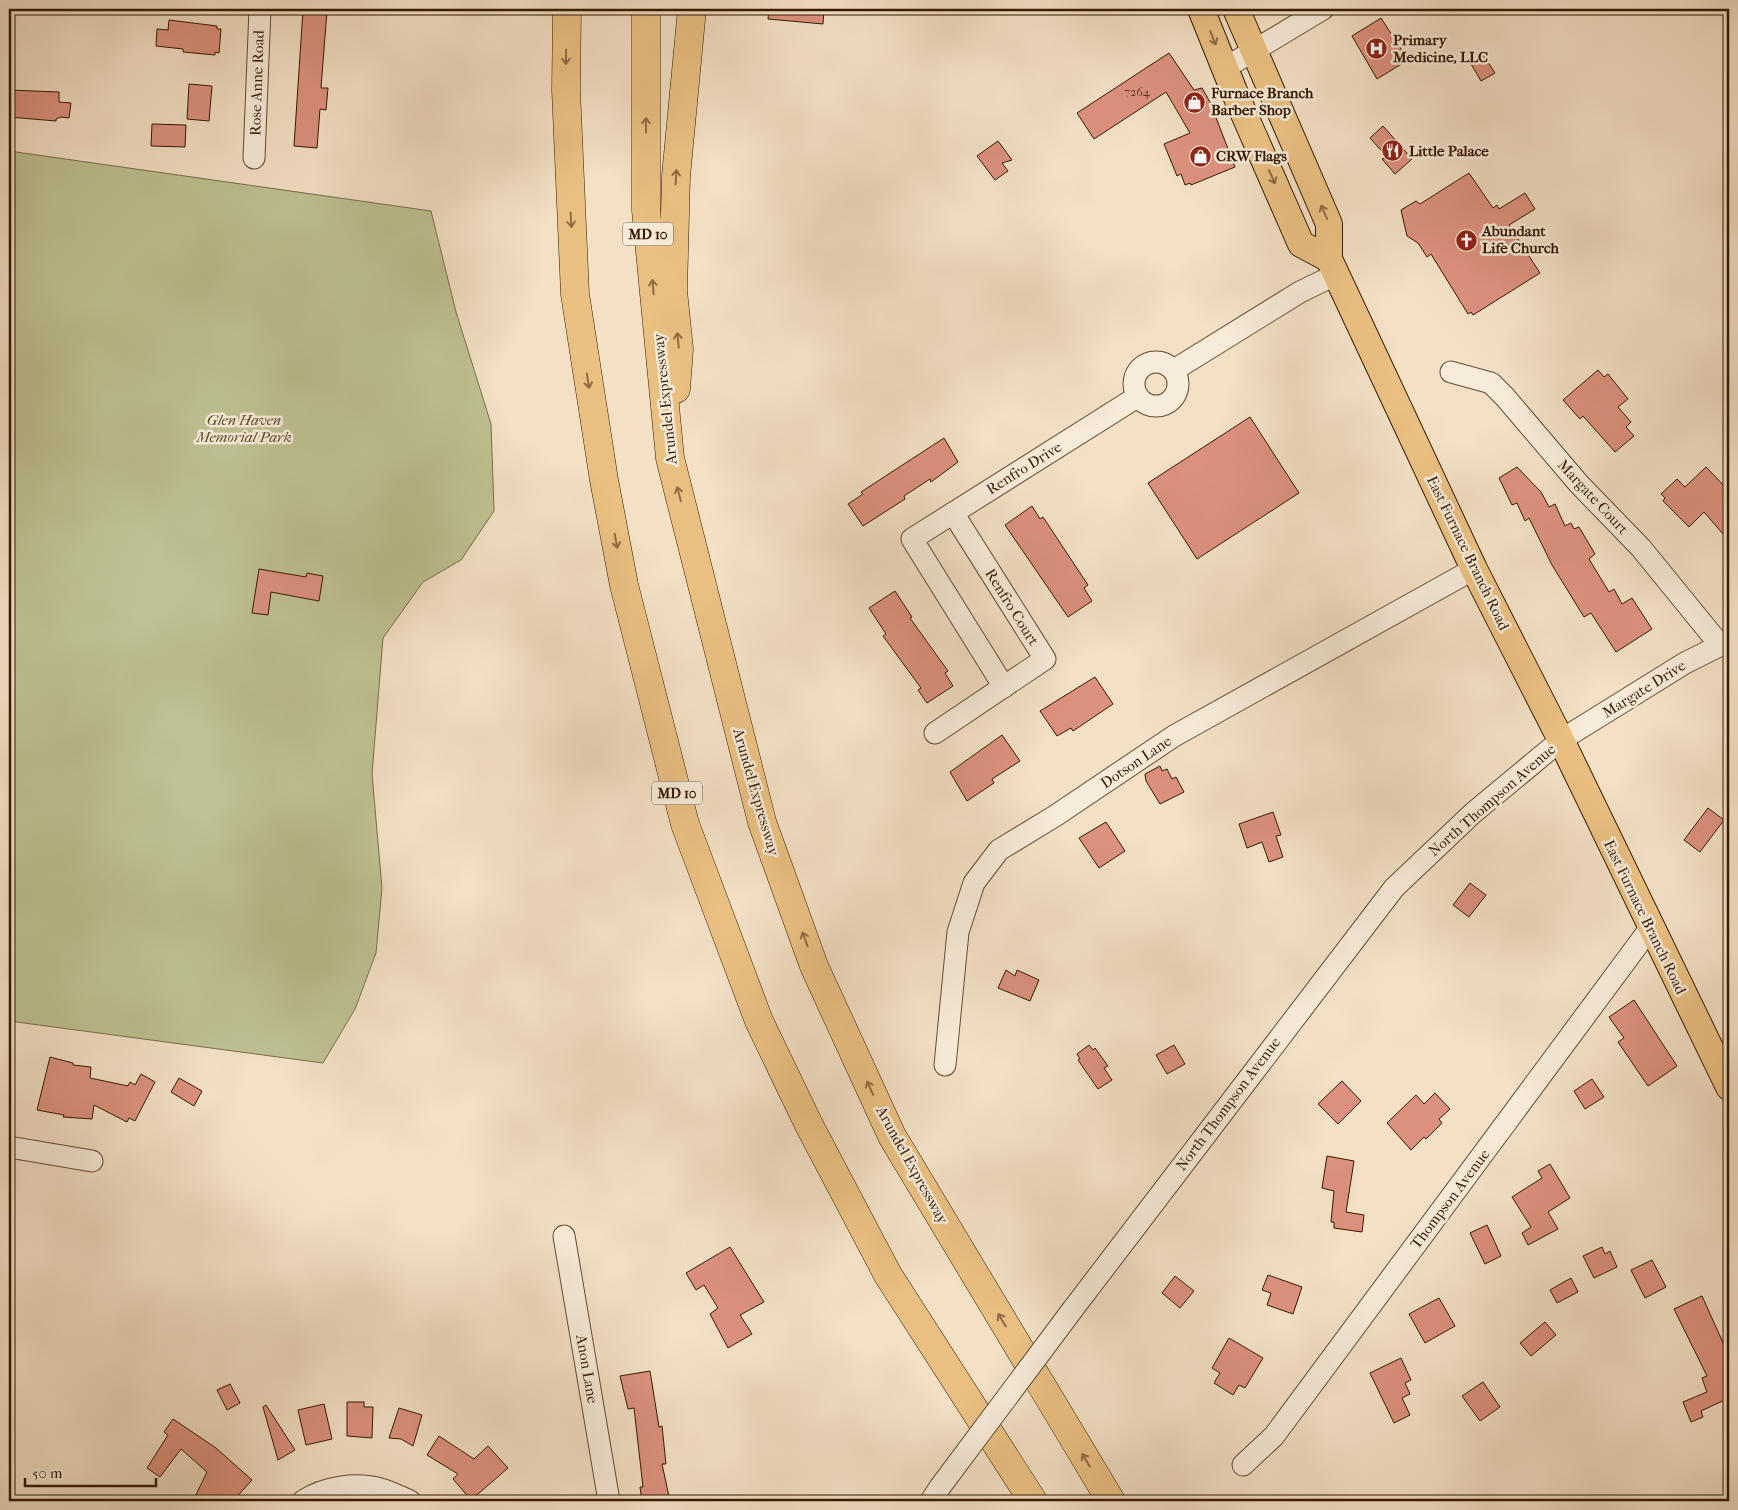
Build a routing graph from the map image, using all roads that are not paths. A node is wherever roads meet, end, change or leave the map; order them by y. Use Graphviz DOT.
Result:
graph roads {
  1 [pos="260,9"];
  2 [pos="567,9"];
  3 [pos="646,9"];
  4 [pos="692,9"];
  5 [pos="1201,9"];
  6 [pos="1236,9"];
  7 [pos="1323,9"];
  8 [pos="1254,51"];
  9 [pos="1225,68"];
  10 [pos="254,158"];
  11 [pos="1333,267"];
  12 [pos="1174,370"];
  13 [pos="1451,372"];
  14 [pos="1138,397"];
  15 [pos="670,458"];
  16 [pos="953,513"];
  17 [pos="1474,569"];
  18 [pos="1724,643"];
  19 [pos="1004,687"];
  20 [pos="935,733"];
  21 [pos="1561,740"];
  22 [pos="1651,927"];
  23 [pos="945,1065"];
  24 [pos="1729,1087"];
  25 [pos="9,1147"];
  26 [pos="92,1161"];
  27 [pos="564,1236"];
  28 [pos="1243,1465"];
  29 [pos="935,1494"];
  30 [pos="302,1501"];
  31 [pos="410,1501"];
  32 [pos="609,1501"];
  33 [pos="1033,1501"];
  34 [pos="1111,1501"];
  1 -- 10 [label="street, Rose Anne Road"];
  2 -- 33 [label="highway, MD 10, one-way"];
  15 -- 3 [label="highway, Arundel Expressway / MD 10, one-way"];
  15 -- 4 [label="highway, one-way"];
  5 -- 9 [label="main road, one-way"];
  6 -- 8 [label="main road, East Furnace Branch Road"];
  7 -- 8 [label="street"];
  8 -- 9 [label="street"];
  11 -- 8 [label="main road, East Furnace Branch Road, one-way"];
  9 -- 11 [label="main road, one-way"];
  11 -- 12 [label="street"];
  11 -- 17 [label="main road, East Furnace Branch Road"];
  12 -- 14 [label="street"];
  12 -- 14 [label="street"];
  13 -- 18 [label="street, Margate Court"];
  14 -- 16 [label="street, Renfro Drive"];
  34 -- 15 [label="highway, Arundel Expressway / MD 10, one-way"];
  16 -- 19 [label="street, Renfro Court"];
  16 -- 19 [label="street, Renfro Drive"];
  17 -- 21 [label="main road, East Furnace Branch Road"];
  17 -- 23 [label="street, Dotson Lane"];
  18 -- 21 [label="street, Margate Drive"];
  19 -- 20 [label="street, Renfro Court"];
  21 -- 22 [label="main road, East Furnace Branch Road"];
  21 -- 29 [label="street, North Thompson Avenue, bridge"];
  22 -- 24 [label="main road, East Furnace Branch Road"];
  22 -- 28 [label="street, Thompson Avenue"];
  25 -- 26 [label="street"];
  27 -- 32 [label="street, Anon Lane"];
  30 -- 31 [label="street"];
}
